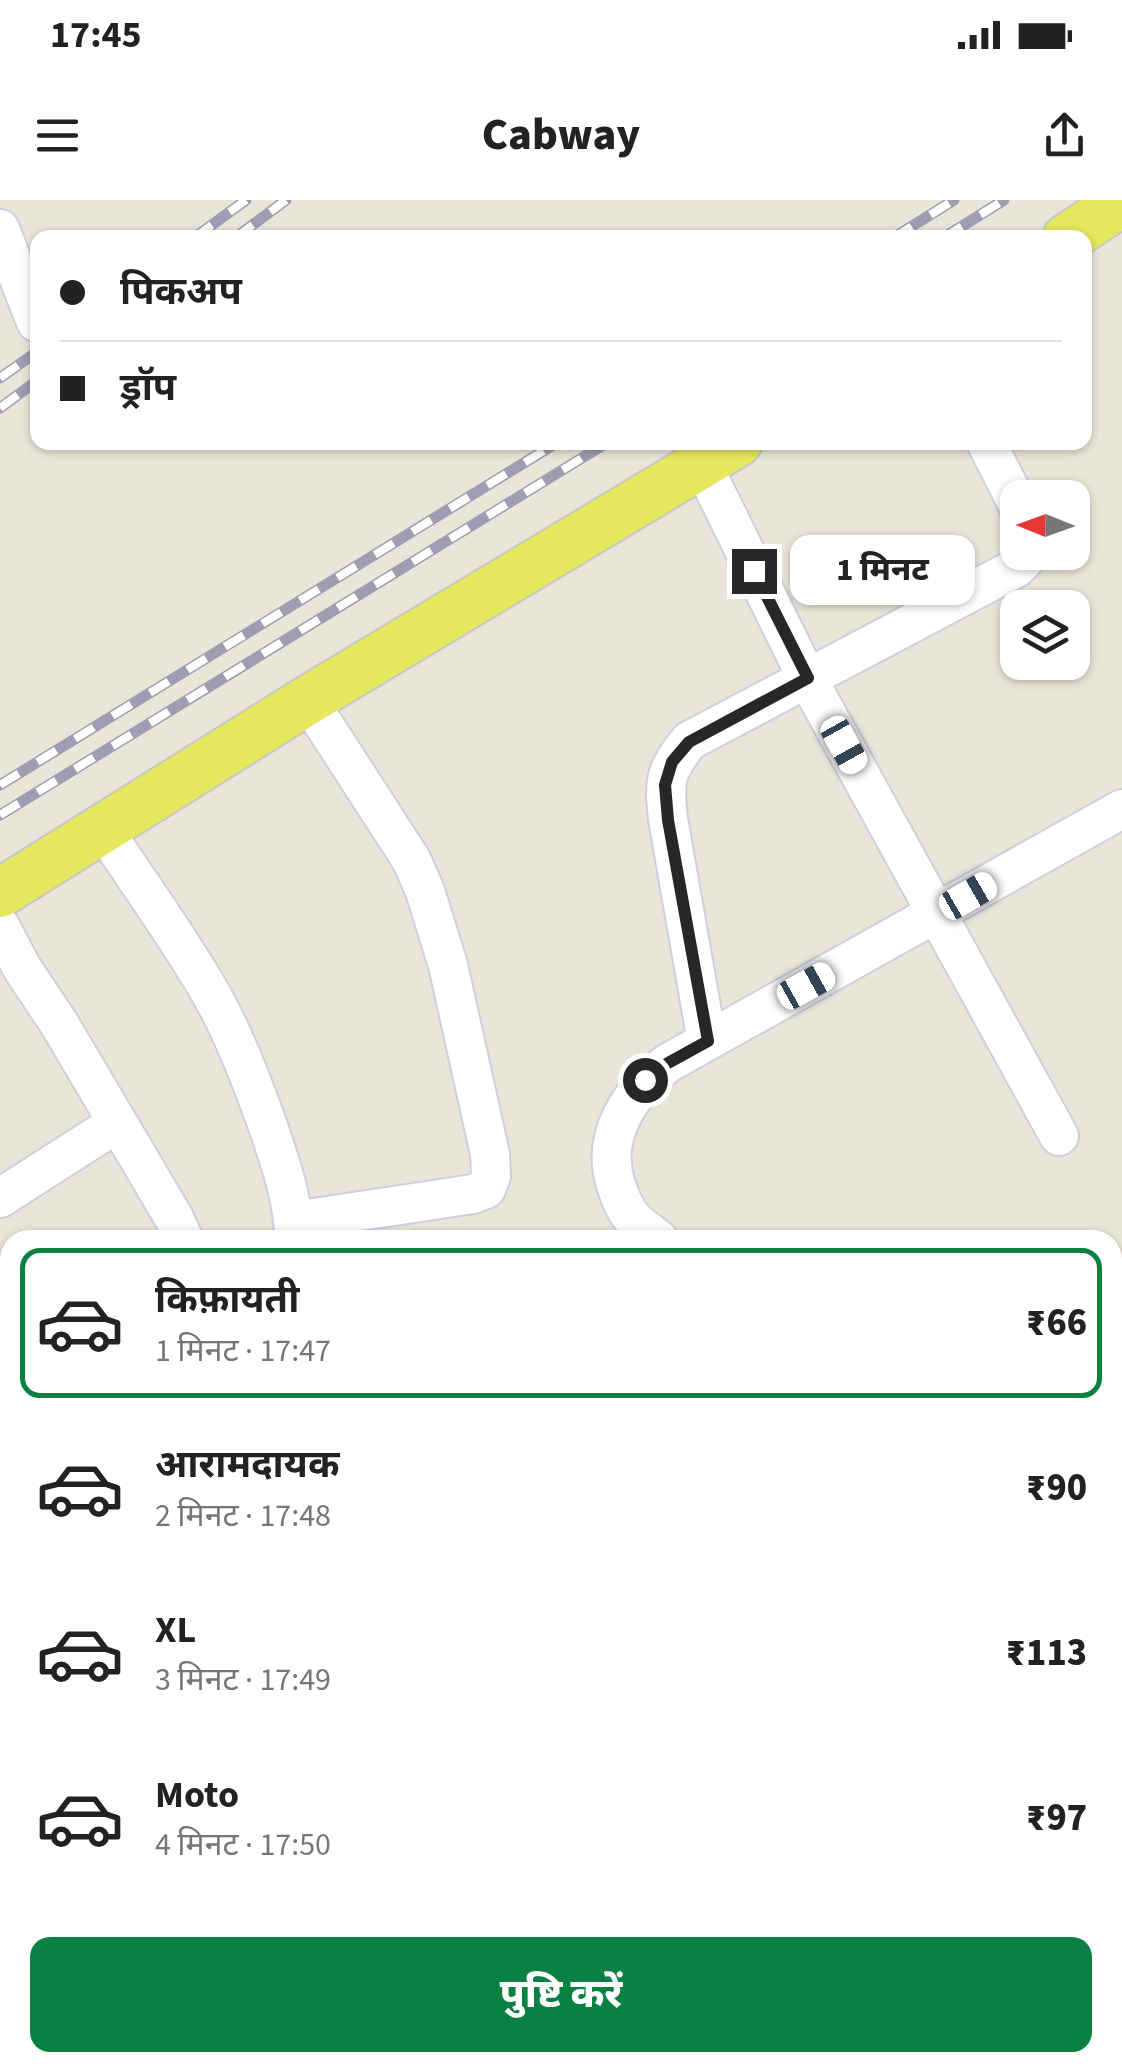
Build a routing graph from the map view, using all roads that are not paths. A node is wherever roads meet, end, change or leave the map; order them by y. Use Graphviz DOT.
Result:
graph roads {
  1 [pos="1122,202"];
  2 [pos="0,228"];
  3 [pos="1079,230"];
  4 [pos="30,306"];
  5 [pos="990,450"];
  6 [pos="720,453"];
  7 [pos="1005,480"];
  8 [pos="1012,570"];
  9 [pos="808,678"];
  10 [pos="308,700"];
  11 [pos="1122,809"];
  12 [pos="103,830"];
  13 [pos="0,893"];
  14 [pos="937,914"];
  15 [pos="0,926"];
  16 [pos="708,1041"];
  17 [pos="118,1123"];
  18 [pos="1059,1136"];
  19 [pos="0,1198"];
  20 [pos="179,1230"];
  21 [pos="294,1230"];
  22 [pos="647,1230"];
  1 -- 3 [label="main road"];
  2 -- 4 [label="street"];
  5 -- 7 [label="street"];
  6 -- 9 [label="street"];
  6 -- 10 [label="main road"];
  8 -- 9 [label="street"];
  9 -- 14 [label="street"];
  9 -- 16 [label="street"];
  10 -- 12 [label="main road"];
  10 -- 21 [label="street"];
  11 -- 14 [label="street"];
  12 -- 13 [label="main road"];
  12 -- 21 [label="street"];
  14 -- 16 [label="street"];
  14 -- 18 [label="street"];
  15 -- 17 [label="street"];
  16 -- 22 [label="street"];
  17 -- 19 [label="street"];
  17 -- 20 [label="street"];
}
